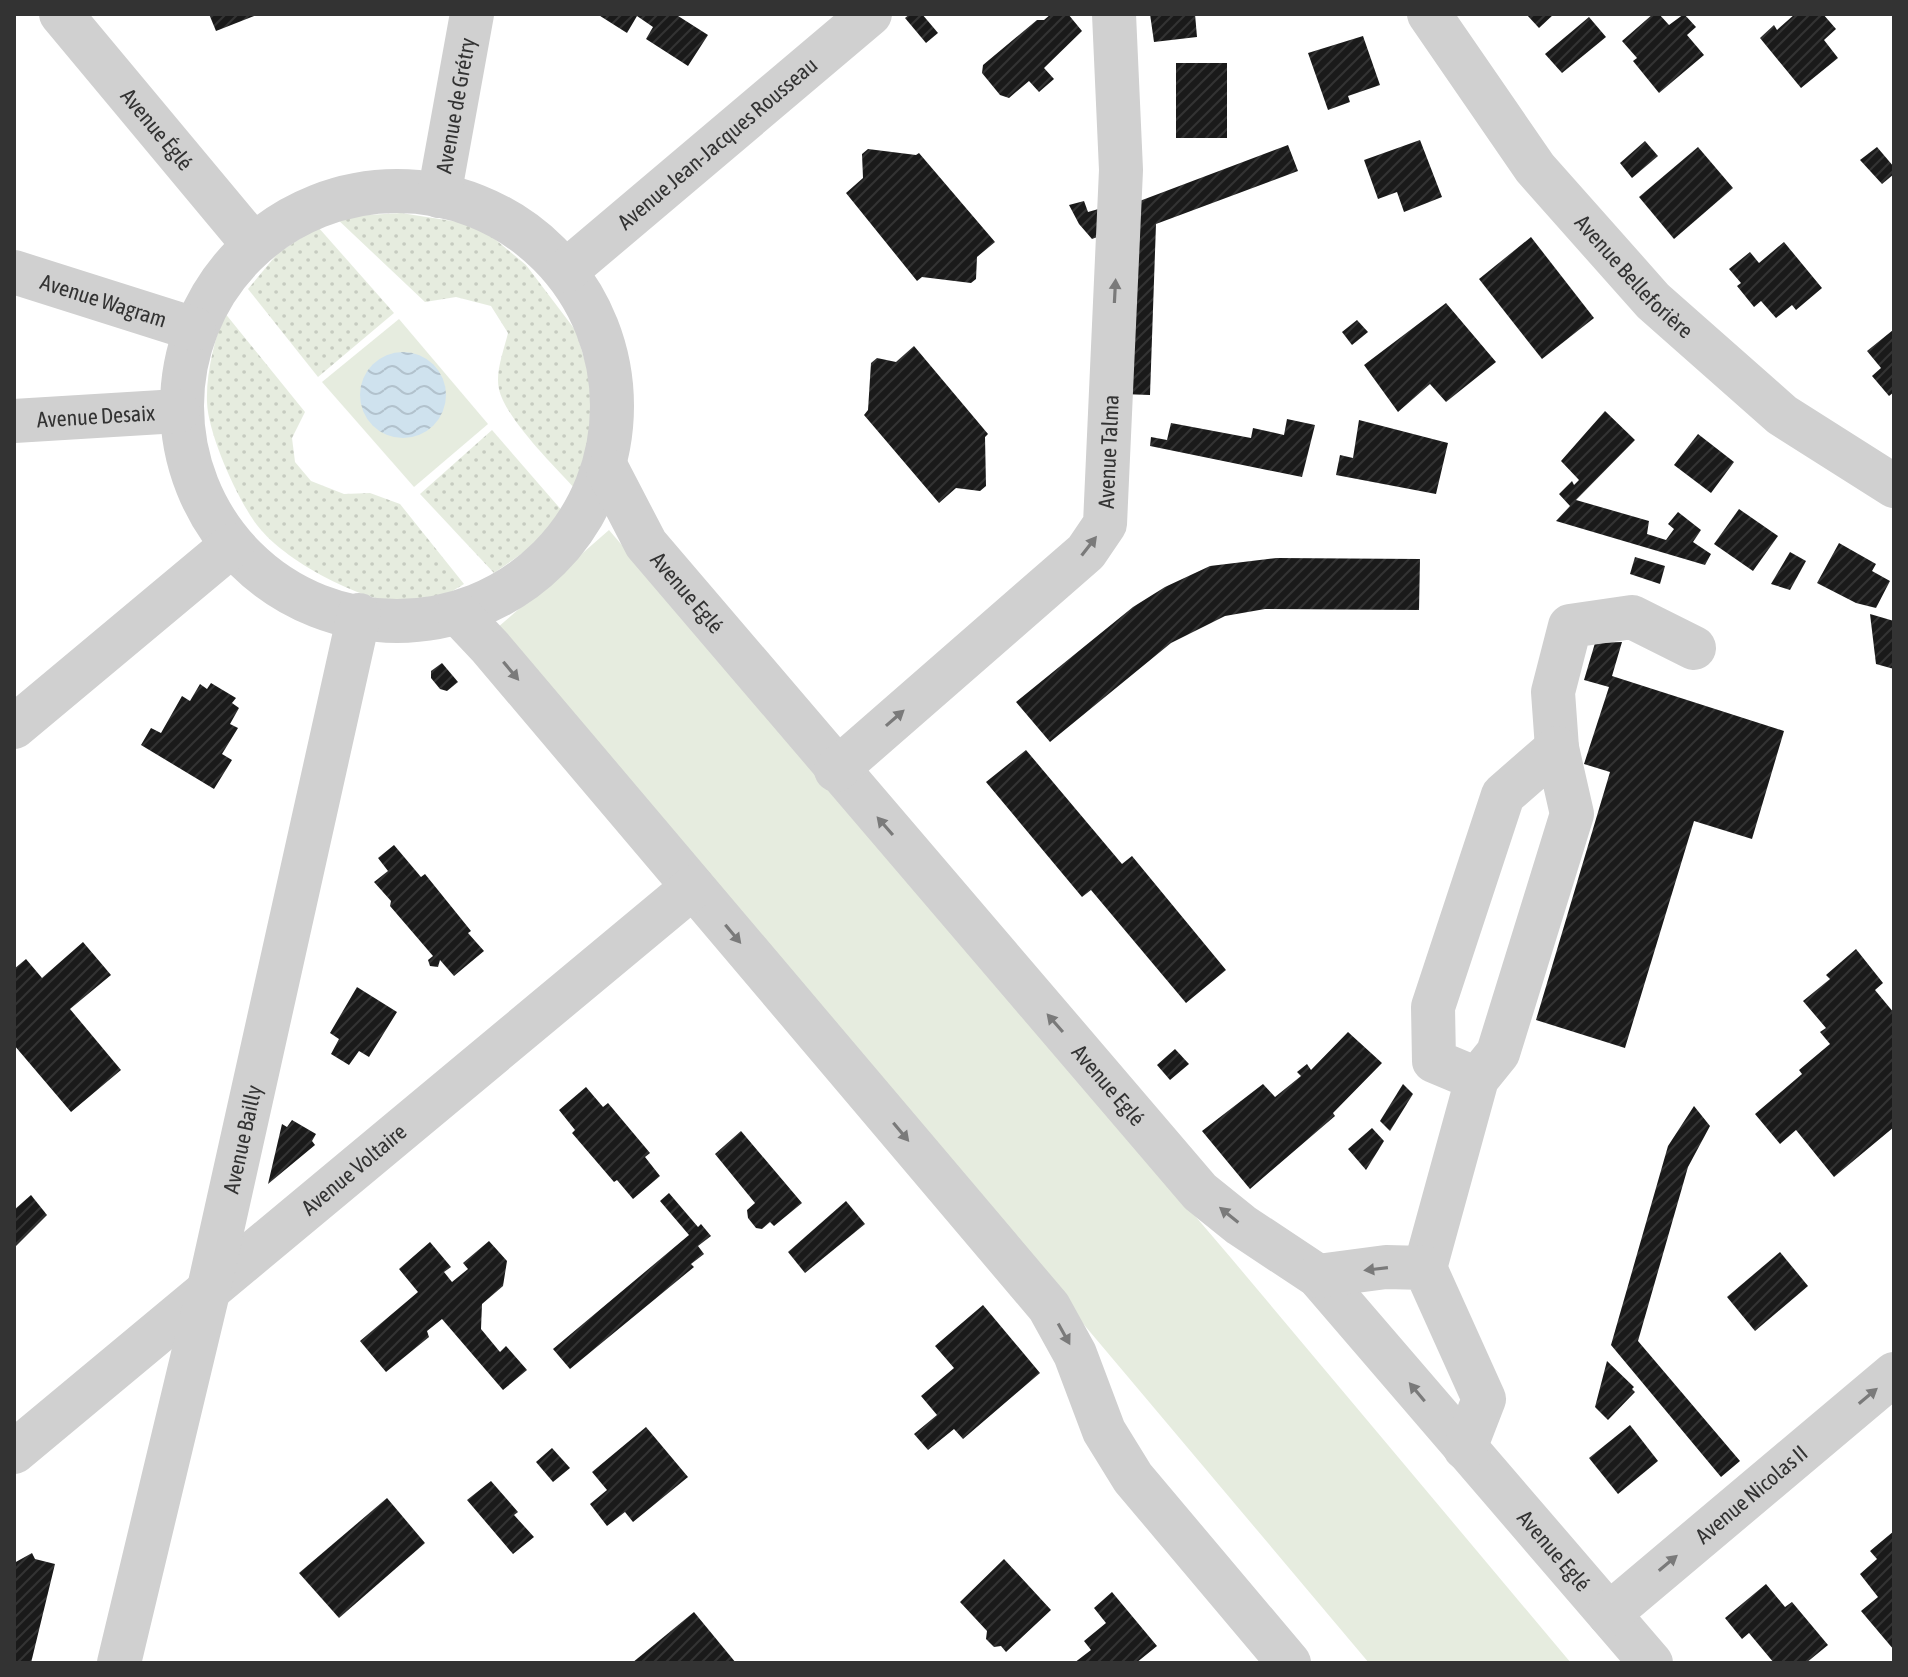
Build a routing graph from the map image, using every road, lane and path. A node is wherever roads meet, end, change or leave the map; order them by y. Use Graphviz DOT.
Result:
graph roads {
  1 [pos="61,14"];
  2 [pos="472,14"];
  3 [pos="870,14"];
  4 [pos="1114,14"];
  5 [pos="1429,14"];
  6 [pos="439,196"];
  7 [pos="252,243"];
  8 [pos="566,271"];
  9 [pos="14,272"];
  10 [pos="194,329"];
  11 [pos="178,411"];
  12 [pos="14,421"];
  13 [pos="608,471"];
  14 [pos="1894,486"];
  15 [pos="232,545"];
  16 [pos="458,613"];
  17 [pos="359,615"];
  18 [pos="1694,648"];
  19 [pos="14,727"];
  20 [pos="1557,748"];
  21 [pos="836,770"];
  22 [pos="693,887"];
  23 [pos="1477,1079"];
  24 [pos="1425,1268"];
  25 [pos="1318,1276"];
  26 [pos="209,1288"];
  27 [pos="1894,1374"];
  28 [pos="1465,1448"];
  29 [pos="14,1452"];
  30 [pos="1609,1614"];
  31 [pos="1268,1656"];
  32 [pos="119,1663"];
  33 [pos="1651,1663"];
  1 -- 7 [label="street, Avenue Églé"];
  2 -- 6 [label="street, Avenue de Grétry"];
  3 -- 8 [label="street, Avenue Jean-Jacques Rousseau"];
  21 -- 4 [label="street, Avenue Talma, one-way"];
  5 -- 14 [label="street, Avenue Belleforière"];
  6 -- 7 [label="street"];
  6 -- 8 [label="street"];
  7 -- 10 [label="street"];
  8 -- 13 [label="street"];
  9 -- 10 [label="street, Avenue Wagram"];
  10 -- 11 [label="street"];
  11 -- 12 [label="street, Avenue Desaix"];
  11 -- 15 [label="street"];
  13 -- 16 [label="street"];
  13 -- 21 [label="street, Avenue Eglé"];
  15 -- 17 [label="street"];
  15 -- 19 [label="street"];
  16 -- 17 [label="street"];
  16 -- 22 [label="street, one-way"];
  17 -- 26 [label="street, Avenue Bailly"];
  18 -- 20 [label="street"];
  20 -- 23 [label="street"];
  20 -- 23 [label="street"];
  25 -- 21 [label="street, Avenue Eglé, one-way"];
  22 -- 26 [label="street, Avenue Voltaire"];
  22 -- 31 [label="street, one-way"];
  23 -- 24 [label="street"];
  24 -- 25 [label="street, one-way"];
  24 -- 28 [label="street"];
  28 -- 25 [label="street, Avenue Eglé, one-way"];
  26 -- 29 [label="street, Avenue Voltaire"];
  26 -- 32 [label="street, Avenue Bailly"];
  30 -- 27 [label="street, Avenue Nicolas II, one-way"];
  28 -- 30 [label="street, Avenue Eglé"];
  30 -- 33 [label="street, Avenue Eglé"];
}
